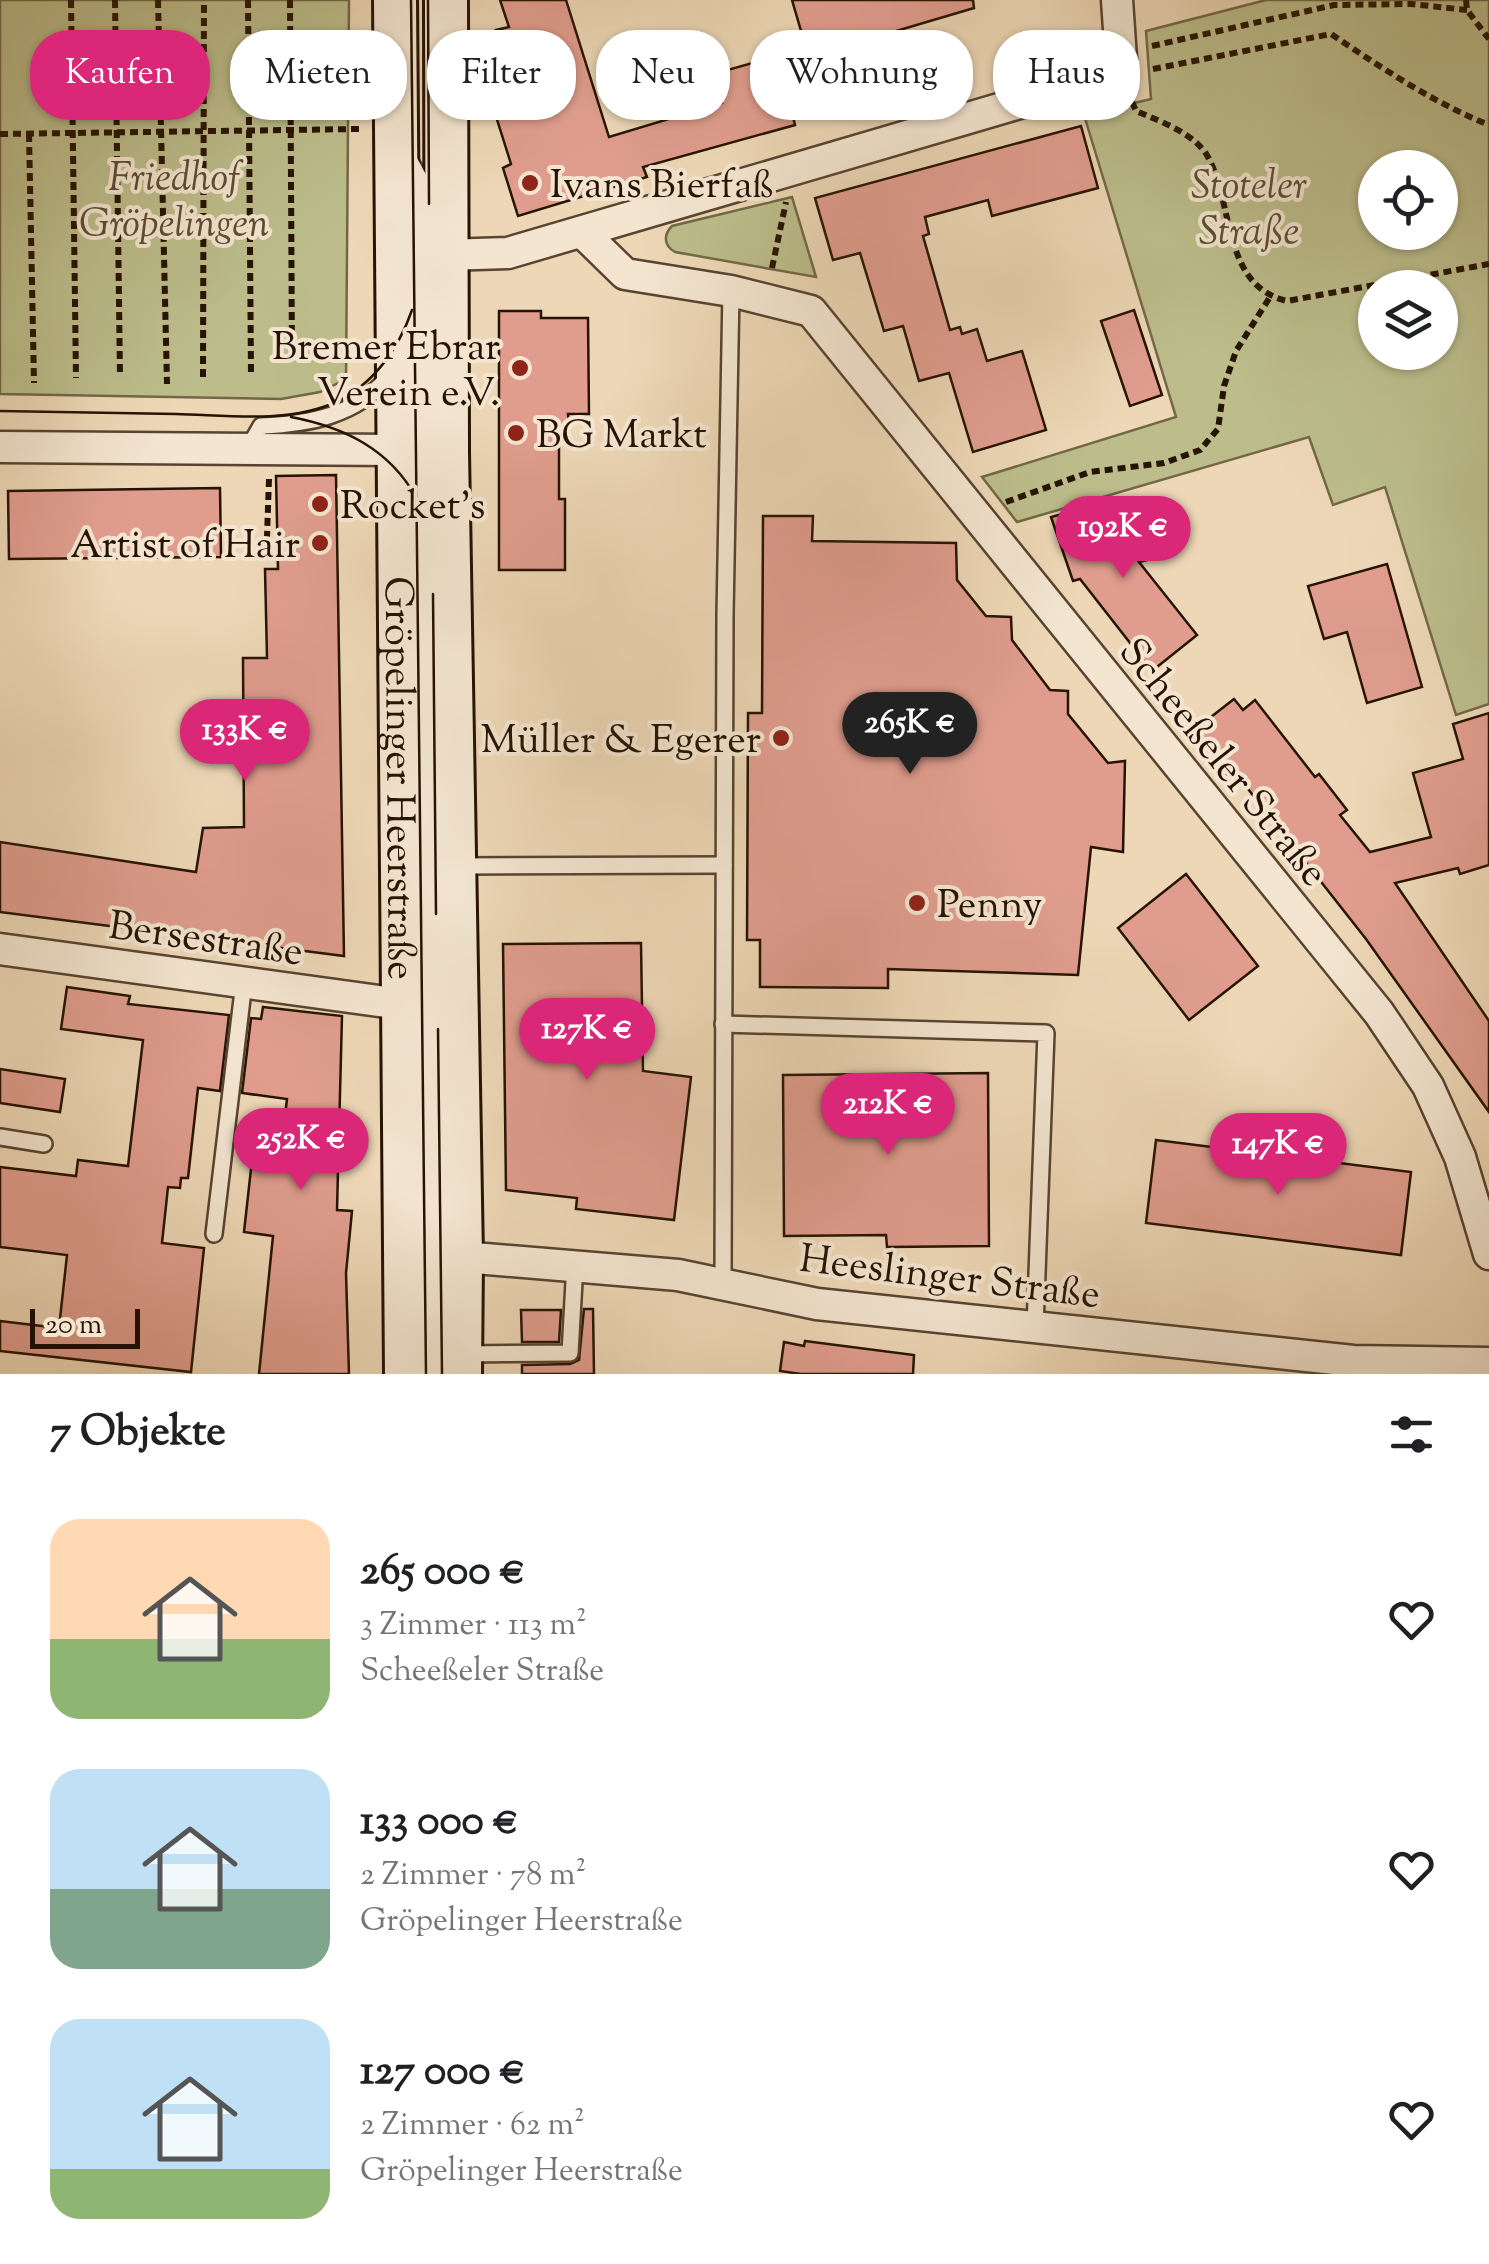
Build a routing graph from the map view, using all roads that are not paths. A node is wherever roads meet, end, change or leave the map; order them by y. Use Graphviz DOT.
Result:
graph roads {
  1 [pos="395,0"];
  2 [pos="446,0"];
  3 [pos="1117,0"];
  4 [pos="395,136"];
  5 [pos="582,232"];
  6 [pos="445,254"];
  7 [pos="746,294"];
  8 [pos="411,374"];
  9 [pos="0,447"];
  10 [pos="260,447"];
  11 [pos="397,450"];
  12 [pos="724,865"];
  13 [pos="454,866"];
  14 [pos="0,949"];
  15 [pos="244,982"];
  16 [pos="401,1004"];
  17 [pos="723,1024"];
  18 [pos="0,1137"];
  19 [pos="44,1144"];
  20 [pos="214,1234"];
  21 [pos="1489,1254"];
  22 [pos="432,1255"];
  23 [pos="575,1264"];
  24 [pos="722,1283"];
  25 [pos="1035,1327"];
  26 [pos="1489,1363"];
  27 [pos="452,1367"];
  28 [pos="406,1374"];
  1 -- 4 [label="main road, Gröpelinger Heerstraße"];
  2 -- 6 [label="main road, Gröpelinger Heerstraße"];
  3 -- 5 [label="street"];
  4 -- 8 [label="main road, Gröpelinger Heerstraße"];
  4 -- 8 [label="lane"];
  5 -- 6 [label="street"];
  5 -- 7 [label="street, Scheeßeler Straße"];
  6 -- 13 [label="main road, Gröpelinger Heerstraße"];
  7 -- 12 [label="lane"];
  7 -- 21 [label="street, Scheeßeler Straße"];
  8 -- 10 [label="lane"];
  8 -- 11 [label="main road, Gröpelinger Heerstraße"];
  8 -- 22 [label="lane"];
  9 -- 10 [label="street"];
  10 -- 11 [label="street"];
  11 -- 16 [label="main road, Gröpelinger Heerstraße"];
  12 -- 13 [label="lane"];
  12 -- 17 [label="lane"];
  13 -- 22 [label="main road, Gröpelinger Heerstraße"];
  14 -- 15 [label="street, Bersestraße"];
  15 -- 16 [label="street, Bersestraße"];
  15 -- 20 [label="lane"];
  16 -- 22 [label="main road, Gröpelinger Heerstraße"];
  17 -- 24 [label="lane"];
  17 -- 25 [label="lane"];
  18 -- 19 [label="lane"];
  22 -- 23 [label="street, Heeslinger Straße"];
  22 -- 27 [label="main road, Gröpelinger Heerstraße"];
  22 -- 28 [label="main road, Gröpelinger Heerstraße"];
  23 -- 24 [label="street, Heeslinger Straße"];
  23 -- 27 [label="lane"];
  24 -- 25 [label="street, Heeslinger Straße"];
  25 -- 26 [label="street, Heeslinger Straße"];
}
